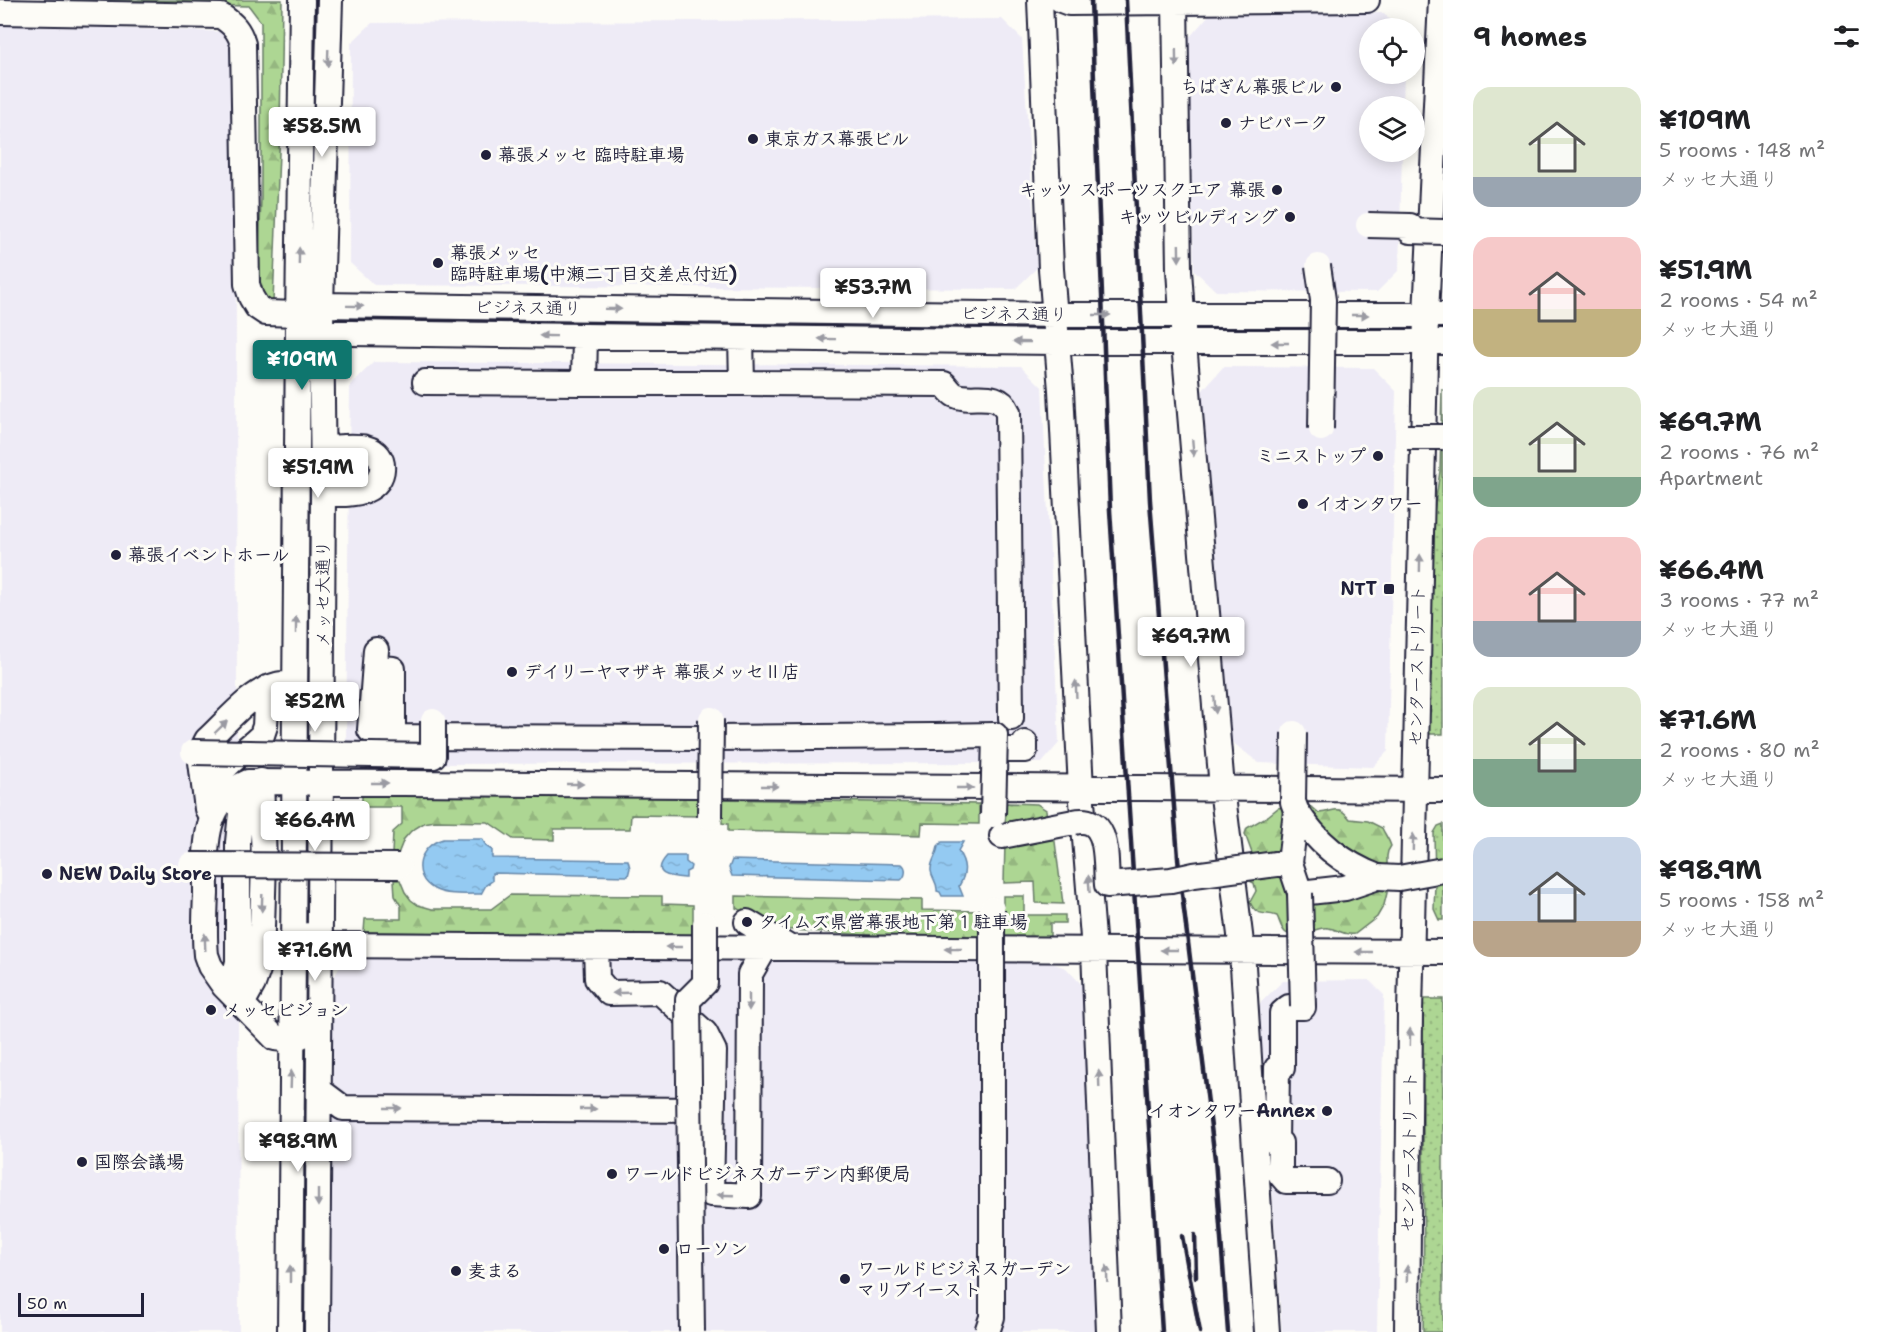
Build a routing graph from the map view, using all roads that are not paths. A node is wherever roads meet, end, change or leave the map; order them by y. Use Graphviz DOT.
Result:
graph roads {
  1 [pos="302,0"];
  2 [pos="330,0"];
  3 [pos="1040,0"];
  4 [pos="1061,0"];
  5 [pos="1368,0"];
  6 [pos="1441,0"];
  7 [pos="1175,1"];
  8 [pos="0,12"];
  9 [pos="1368,225"];
  10 [pos="1443,232"];
  11 [pos="1318,266"];
  12 [pos="321,305"];
  13 [pos="1055,315"];
  14 [pos="1182,315"];
  15 [pos="1434,315"];
  16 [pos="298,320"];
  17 [pos="322,333"];
  18 [pos="585,336"];
  19 [pos="741,338"];
  20 [pos="1057,342"];
  21 [pos="1184,343"];
  22 [pos="1434,343"];
  23 [pos="425,382"];
  24 [pos="584,383"];
  25 [pos="742,383"];
  26 [pos="1321,429"];
  27 [pos="1407,437"];
  28 [pos="1443,437"];
  29 [pos="323,448"];
  30 [pos="323,494"];
  31 [pos="376,650"];
  32 [pos="296,684"];
  33 [pos="267,688"];
  34 [pos="1011,718"];
  35 [pos="711,729"];
  36 [pos="433,730"];
  37 [pos="1294,733"];
  38 [pos="1025,743"];
  39 [pos="995,750"];
  40 [pos="193,752"];
  41 [pos="261,781"];
  42 [pos="293,782"];
  43 [pos="321,783"];
  44 [pos="1222,788"];
  45 [pos="1081,789"];
  46 [pos="1414,790"];
  47 [pos="1443,790"];
  48 [pos="1296,810"];
  49 [pos="213,817"];
  50 [pos="710,817"];
  51 [pos="1290,862"];
  52 [pos="191,865"];
  53 [pos="399,866"];
  54 [pos="1443,870"];
  55 [pos="1378,877"];
  56 [pos="1300,893"];
  57 [pos="992,909"];
  58 [pos="747,922"];
  59 [pos="294,923"];
  60 [pos="705,924"];
  61 [pos="320,945"];
  62 [pos="596,947"];
  63 [pos="765,948"];
  64 [pos="790,948"];
  65 [pos="1094,950"];
  66 [pos="1242,951"];
  67 [pos="1411,952"];
  68 [pos="1443,952"];
  69 [pos="236,998"];
  70 [pos="320,1014"];
  71 [pos="293,1040"];
  72 [pos="319,1090"];
  73 [pos="712,1110"];
  74 [pos="1327,1181"];
  75 [pos="290,1332"];
  76 [pos="317,1332"];
  77 [pos="692,1332"];
  78 [pos="987,1332"];
  79 [pos="1109,1332"];
  80 [pos="1267,1332"];
  81 [pos="1407,1332"];
  16 -- 1 [label="street, メッセ大通り, one-way"];
  2 -- 12 [label="street, メッセ大通り, one-way"];
  3 -- 13 [label="street"];
  4 -- 7 [label="street"];
  5 -- 7 [label="street"];
  6 -- 15 [label="street, センターストリート"];
  7 -- 14 [label="street, one-way"];
  8 -- 16 [label="street"];
  9 -- 10 [label="street, bridge"];
  11 -- 26 [label="street, bridge"];
  12 -- 13 [label="street, ビジネス通り, one-way"];
  12 -- 16 [label="street, ビジネス通り"];
  12 -- 17 [label="street, メッセ大通り"];
  13 -- 14 [label="street, ビジネス通り, one-way"];
  13 -- 20 [label="street"];
  14 -- 15 [label="street, ビジネス通り, one-way"];
  14 -- 21 [label="street"];
  15 -- 22 [label="street, センターストリート"];
  16 -- 17 [label="street, ビジネス通り"];
  32 -- 16 [label="street, メッセ大通り, one-way"];
  18 -- 17 [label="street, ビジネス通り, one-way"];
  17 -- 29 [label="street, メッセ大通り"];
  18 -- 19 [label="street, ビジネス通り"];
  18 -- 24 [label="street"];
  20 -- 19 [label="street, ビジネス通り, one-way"];
  19 -- 25 [label="street"];
  20 -- 21 [label="street, ビジネス通り"];
  45 -- 20 [label="street, one-way"];
  22 -- 21 [label="street, ビジネス通り, one-way"];
  21 -- 44 [label="street, one-way"];
  46 -- 22 [label="street, センターストリート, one-way"];
  23 -- 24 [label="street"];
  24 -- 25 [label="street"];
  25 -- 34 [label="street"];
  27 -- 28 [label="street, bridge"];
  29 -- 30 [label="street, メッセ大通り"];
  29 -- 30 [label="street"];
  30 -- 43 [label="street, メッセ大通り"];
  31 -- 36 [label="street"];
  32 -- 33 [label="street"];
  32 -- 42 [label="street, メッセ大通り"];
  33 -- 49 [label="street"];
  49 -- 33 [label="street, one-way"];
  35 -- 36 [label="street"];
  35 -- 39 [label="street, bridge"];
  35 -- 50 [label="street, bridge"];
  36 -- 40 [label="street, bridge"];
  37 -- 48 [label="street, bridge"];
  38 -- 39 [label="street"];
  39 -- 51 [label="street, bridge"];
  41 -- 42 [label="street"];
  41 -- 49 [label="street"];
  41 -- 69 [label="street"];
  42 -- 43 [label="street"];
  42 -- 59 [label="street, メッセ大通り"];
  43 -- 45 [label="street, one-way"];
  43 -- 61 [label="street, メッセ大通り"];
  44 -- 45 [label="street"];
  44 -- 46 [label="street"];
  44 -- 66 [label="street"];
  65 -- 45 [label="street, one-way"];
  46 -- 47 [label="street"];
  67 -- 46 [label="street, センターストリート, one-way"];
  48 -- 51 [label="street"];
  48 -- 55 [label="street"];
  69 -- 49 [label="street, one-way"];
  51 -- 56 [label="street"];
  52 -- 53 [label="street, bridge"];
  54 -- 55 [label="street, bridge"];
  55 -- 56 [label="street"];
  56 -- 74 [label="street, bridge"];
  57 -- 78 [label="street, bridge"];
  58 -- 64 [label="street"];
  59 -- 61 [label="street"];
  59 -- 71 [label="street, メッセ大通り"];
  60 -- 77 [label="street, bridge"];
  61 -- 62 [label="street"];
  61 -- 70 [label="street, メッセ大通り"];
  63 -- 62 [label="street, one-way"];
  73 -- 62 [label="street, one-way"];
  63 -- 64 [label="street"];
  63 -- 73 [label="street, one-way"];
  65 -- 64 [label="street, one-way"];
  66 -- 65 [label="street, one-way"];
  79 -- 65 [label="street, one-way"];
  67 -- 66 [label="street, one-way"];
  66 -- 80 [label="street"];
  67 -- 68 [label="street"];
  81 -- 67 [label="street, センターストリート, one-way"];
  69 -- 71 [label="street"];
  70 -- 71 [label="street"];
  70 -- 72 [label="street, メッセ大通り"];
  75 -- 71 [label="street, メッセ大通り, one-way"];
  72 -- 73 [label="street, one-way"];
  72 -- 76 [label="street, メッセ大通り, one-way"];
}
